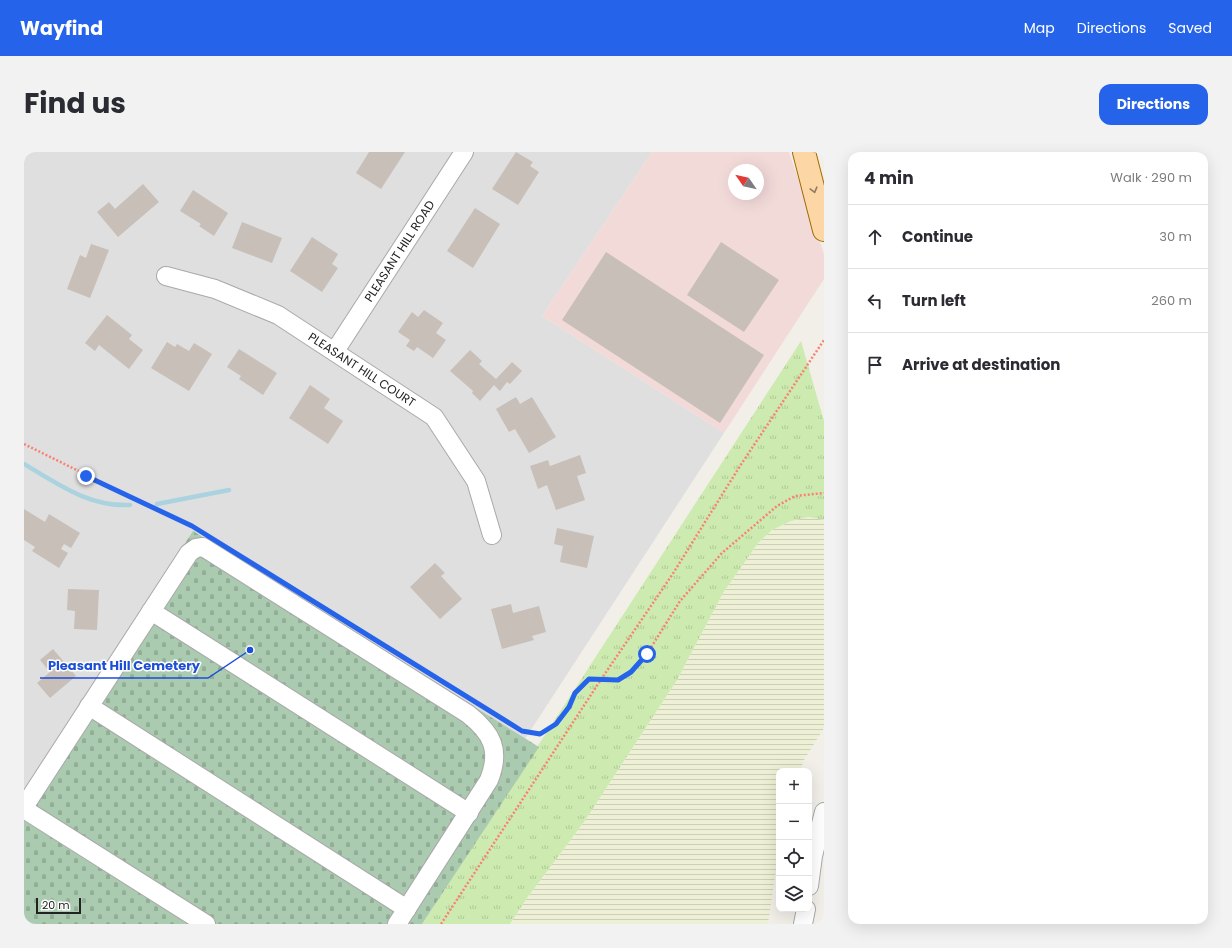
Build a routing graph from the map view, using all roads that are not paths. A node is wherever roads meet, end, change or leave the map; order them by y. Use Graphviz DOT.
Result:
graph roads {
  1 [pos="464,152"];
  2 [pos="804,152"];
  3 [pos="824,230"];
  4 [pos="166,276"];
  5 [pos="335,351"];
  6 [pos="492,535"];
  7 [pos="151,611"];
  8 [pos="89,706"];
  9 [pos="24,808"];
  10 [pos="824,812"];
  11 [pos="469,813"];
  12 [pos="810,876"];
  13 [pos="407,909"];
  14 [pos="806,912"];
  15 [pos="206,924"];
  16 [pos="397,924"];
  17 [pos="804,924"];
  1 -- 5 [label="street, PLEASANT HILL ROAD"];
  2 -- 3 [label="main road, one-way"];
  4 -- 5 [label="street, PLEASANT HILL COURT"];
  5 -- 6 [label="street, PLEASANT HILL COURT"];
  7 -- 8 [label="street"];
  7 -- 11 [label="street"];
  7 -- 11 [label="street"];
  8 -- 9 [label="street"];
  8 -- 13 [label="street"];
  9 -- 15 [label="street"];
  10 -- 12 [label="street"];
  11 -- 13 [label="street"];
  13 -- 16 [label="street"];
  14 -- 17 [label="street"];
}
